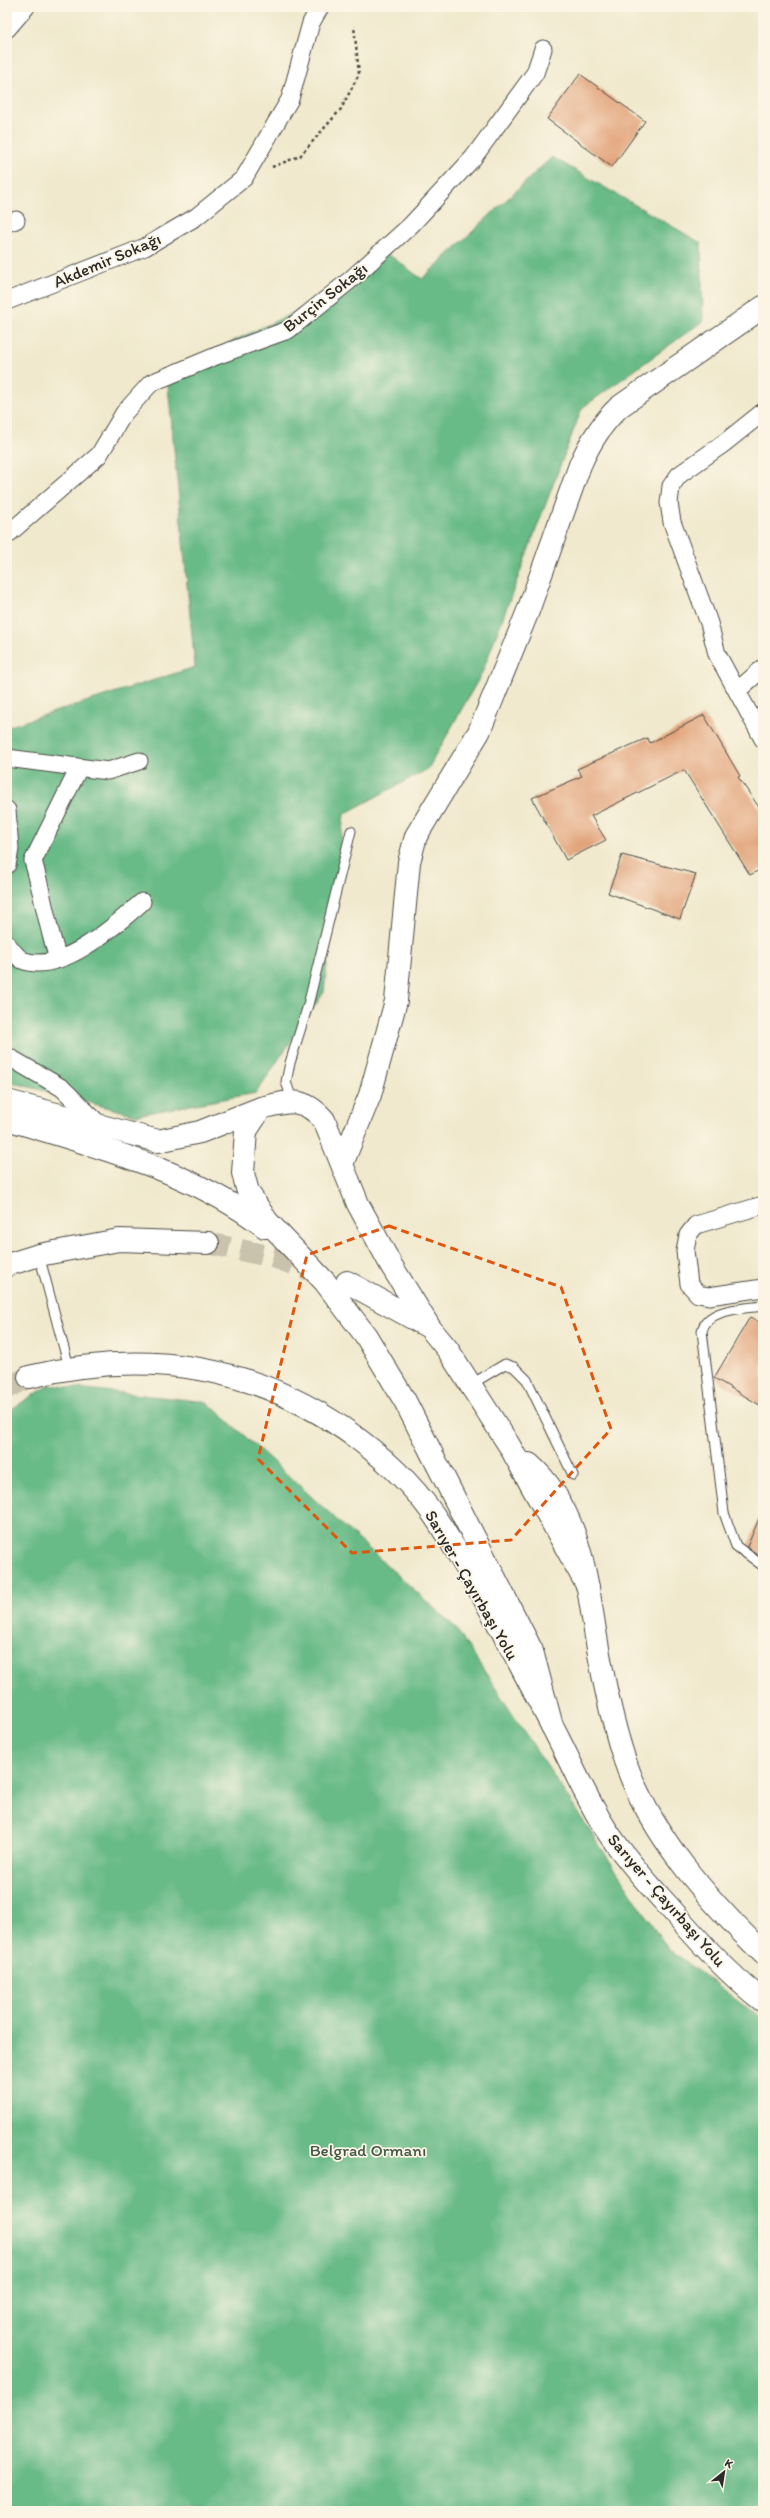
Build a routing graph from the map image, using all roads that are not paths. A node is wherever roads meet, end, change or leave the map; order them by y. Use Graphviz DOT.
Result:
graph roads {
  1 [pos="26,7"];
  2 [pos="320,7"];
  3 [pos="7,29"];
  4 [pos="543,49"];
  5 [pos="7,301"];
  6 [pos="763,307"];
  7 [pos="763,412"];
  8 [pos="7,535"];
  9 [pos="763,668"];
  10 [pos="737,691"];
  11 [pos="763,739"];
  12 [pos="7,758"];
  13 [pos="139,761"];
  14 [pos="79,768"];
  15 [pos="7,810"];
  16 [pos="351,831"];
  17 [pos="7,864"];
  18 [pos="142,902"];
  19 [pos="7,944"];
  20 [pos="58,958"];
  21 [pos="7,1056"];
  22 [pos="7,1101"];
  23 [pos="293,1102"];
  24 [pos="261,1108"];
  25 [pos="7,1119"];
  26 [pos="102,1127"];
  27 [pos="342,1164"];
  28 [pos="763,1206"];
  29 [pos="208,1243"];
  30 [pos="299,1253"];
  31 [pos="39,1255"];
  32 [pos="7,1265"];
  33 [pos="347,1282"];
  34 [pos="763,1288"];
  35 [pos="763,1306"];
  36 [pos="430,1328"];
  37 [pos="69,1367"];
  38 [pos="29,1377"];
  39 [pos="469,1386"];
  40 [pos="573,1475"];
  41 [pos="763,1566"];
  42 [pos="552,1726"];
  43 [pos="763,1953"];
  44 [pos="763,2001"];
  1 -- 3 [label="street"];
  2 -- 5 [label="street, Akdemir Sokağı"];
  4 -- 8 [label="street, Burçin Sokağı"];
  6 -- 27 [label="main road"];
  7 -- 10 [label="street"];
  9 -- 10 [label="street"];
  10 -- 11 [label="street"];
  12 -- 14 [label="street"];
  13 -- 14 [label="street"];
  14 -- 20 [label="street"];
  15 -- 17 [label="street"];
  16 -- 23 [label="lane"];
  18 -- 20 [label="street"];
  19 -- 20 [label="street"];
  21 -- 26 [label="street"];
  22 -- 26 [label="main road"];
  23 -- 24 [label="main road"];
  23 -- 27 [label="main road"];
  24 -- 26 [label="main road"];
  24 -- 30 [label="main road"];
  25 -- 30 [label="main road"];
  27 -- 36 [label="main road"];
  28 -- 34 [label="street"];
  29 -- 31 [label="main road"];
  30 -- 42 [label="main road"];
  31 -- 32 [label="main road"];
  31 -- 37 [label="lane"];
  33 -- 36 [label="main road"];
  35 -- 41 [label="lane"];
  36 -- 39 [label="main road"];
  37 -- 38 [label="main road, Sarıyer - Çayırbaşı Yolu"];
  37 -- 42 [label="main road, Sarıyer - Çayırbaşı Yolu"];
  39 -- 40 [label="lane"];
  39 -- 43 [label="main road"];
  42 -- 44 [label="main road, Sarıyer - Çayırbaşı Yolu"];
}
